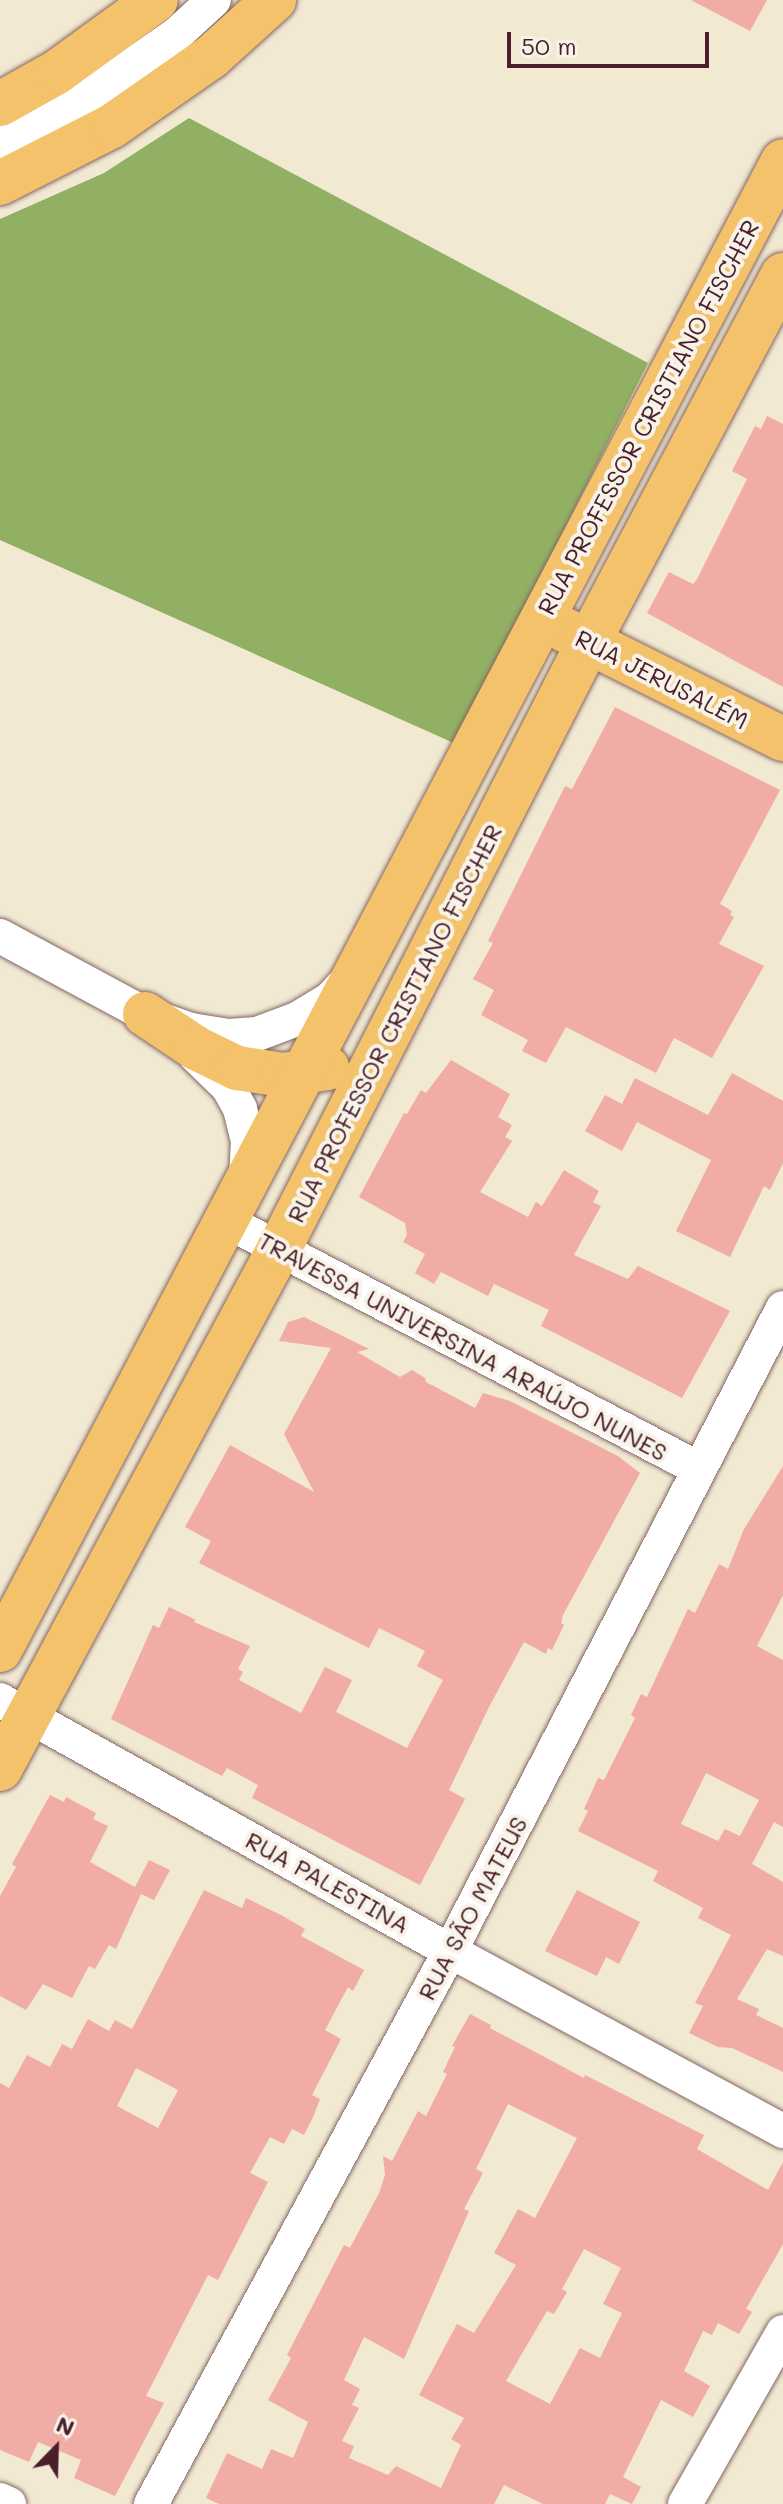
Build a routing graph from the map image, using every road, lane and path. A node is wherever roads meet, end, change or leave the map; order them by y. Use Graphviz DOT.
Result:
graph roads {
  1 [pos="156,0"];
  2 [pos="214,0"];
  3 [pos="274,0"];
  4 [pos="0,104"];
  5 [pos="0,144"];
  6 [pos="783,161"];
  7 [pos="0,183"];
  8 [pos="783,275"];
  9 [pos="542,619"];
  10 [pos="589,641"];
  11 [pos="783,739"];
  12 [pos="0,936"];
  13 [pos="359,966"];
  14 [pos="145,1014"];
  15 [pos="398,1018"];
  16 [pos="303,1073"];
  17 [pos="236,1205"];
  18 [pos="279,1249"];
  19 [pos="783,1308"];
  20 [pos="699,1469"];
  21 [pos="0,1650"];
  22 [pos="14,1708"];
  23 [pos="0,1769"];
  24 [pos="450,1951"];
  25 [pos="783,2131"];
  26 [pos="783,2332"];
  27 [pos="0,2500"];
  28 [pos="9,2504"];
  29 [pos="151,2504"];
  30 [pos="685,2504"];
  1 -- 4 [label="main road"];
  2 -- 5 [label="street"];
  3 -- 7 [label="main road"];
  6 -- 9 [label="main road, RUA PROFESSOR CRISTIANO FISCHER"];
  8 -- 10 [label="main road, RUA PROFESSOR CRISTIANO FISCHER"];
  9 -- 10 [label="main road, RUA JERUSALÉM"];
  9 -- 13 [label="main road, RUA PROFESSOR CRISTIANO FISCHER"];
  10 -- 11 [label="main road, RUA JERUSALÉM"];
  10 -- 15 [label="main road, RUA PROFESSOR CRISTIANO FISCHER"];
  12 -- 14 [label="street"];
  13 -- 14 [label="street"];
  13 -- 16 [label="main road, RUA PROFESSOR CRISTIANO FISCHER"];
  14 -- 16 [label="main road"];
  14 -- 17 [label="street"];
  15 -- 16 [label="main road"];
  15 -- 18 [label="main road, RUA PROFESSOR CRISTIANO FISCHER"];
  16 -- 17 [label="main road, RUA PROFESSOR CRISTIANO FISCHER"];
  17 -- 18 [label="street, TRAVESSA UNIVERSINA ARAÚJO NUNES"];
  17 -- 21 [label="main road, RUA PROFESSOR CRISTIANO FISCHER"];
  18 -- 20 [label="street, TRAVESSA UNIVERSINA ARAÚJO NUNES"];
  18 -- 22 [label="main road, RUA PROFESSOR CRISTIANO FISCHER"];
  19 -- 20 [label="street, RUA SÃO MATEUS"];
  20 -- 24 [label="street, RUA SÃO MATEUS"];
  22 -- 23 [label="main road, RUA PROFESSOR CRISTIANO FISCHER"];
  22 -- 24 [label="street, RUA PALESTINA"];
  24 -- 25 [label="street, RUA PALESTINA"];
  24 -- 29 [label="street, RUA SÃO MATEUS"];
  26 -- 30 [label="street"];
  27 -- 28 [label="street"];
}
